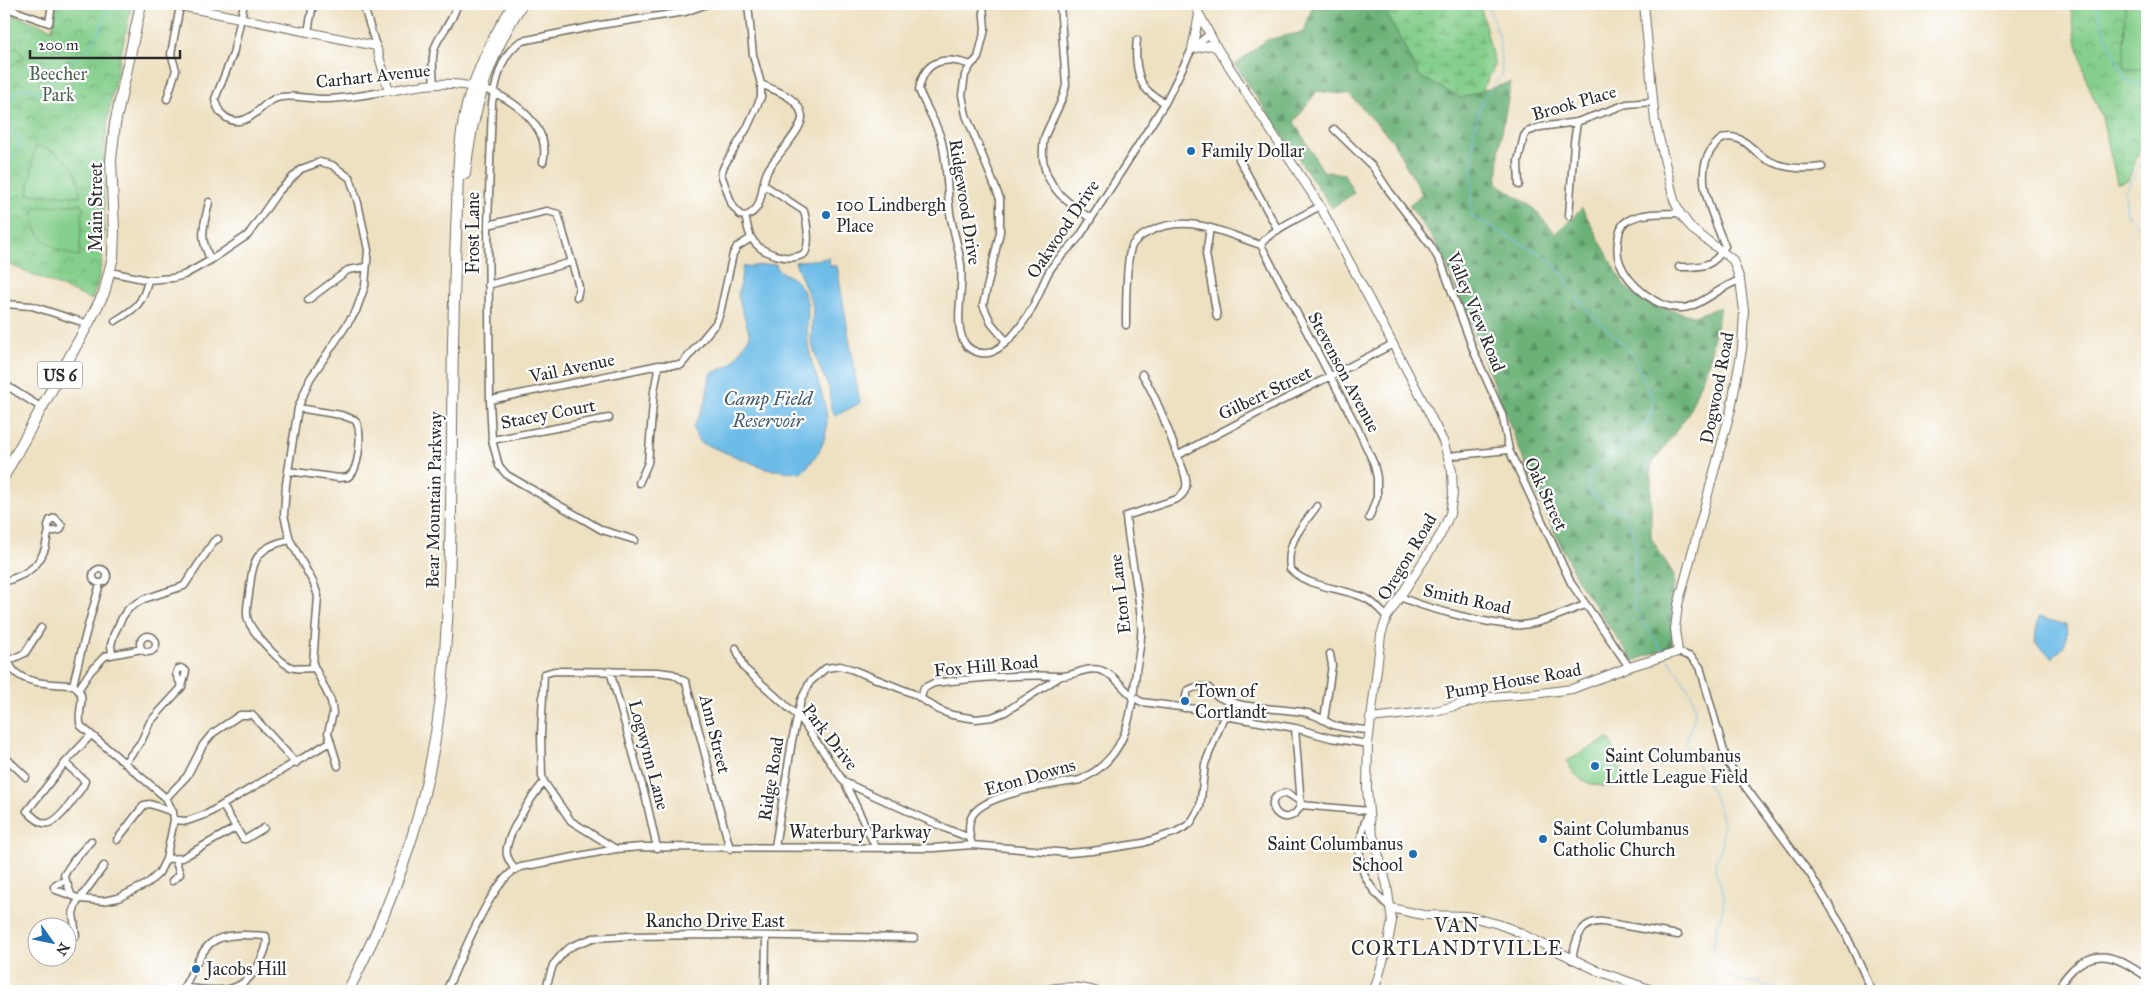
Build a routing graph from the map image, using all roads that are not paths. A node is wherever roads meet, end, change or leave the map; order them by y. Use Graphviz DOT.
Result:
graph roads {
  1 [pos="52,4"];
  2 [pos="141,4"];
  3 [pos="171,4"];
  4 [pos="244,4"];
  5 [pos="313,4"];
  6 [pos="363,4"];
  7 [pos="457,4"];
  8 [pos="514,4"];
  9 [pos="522,4"];
  10 [pos="706,4"];
  11 [pos="748,4"];
  12 [pos="982,4"];
  13 [pos="1060,4"];
  14 [pos="1194,4"];
  15 [pos="1644,4"];
  16 [pos="180,6"];
  17 [pos="4,7"];
  18 [pos="1199,16"];
  19 [pos="241,18"];
  20 [pos="308,32"];
  21 [pos="1209,34"];
  22 [pos="1137,40"];
  23 [pos="376,46"];
  24 [pos="1217,48"];
  25 [pos="1192,50"];
  26 [pos="971,65"];
  27 [pos="434,83"];
  28 [pos="761,84"];
  29 [pos="478,88"];
  30 [pos="389,91"];
  31 [pos="494,93"];
  32 [pos="167,100"];
  33 [pos="1653,102"];
  34 [pos="1165,103"];
  35 [pos="1577,122"];
  36 [pos="1334,129"];
  37 [pos="1239,158"];
  38 [pos="542,162"];
  39 [pos="1822,167"];
  40 [pos="764,185"];
  41 [pos="1519,185"];
  42 [pos="209,202"];
  43 [pos="1320,206"];
  44 [pos="1680,213"];
  45 [pos="745,216"];
  46 [pos="1569,216"];
  47 [pos="1090,218"];
  48 [pos="488,225"];
  49 [pos="1210,228"];
  50 [pos="1278,230"];
  51 [pos="751,238"];
  52 [pos="1261,245"];
  53 [pos="1723,252"];
  54 [pos="212,260"];
  55 [pos="572,262"];
  56 [pos="366,267"];
  57 [pos="1679,267"];
  58 [pos="110,272"];
  59 [pos="148,280"];
  60 [pos="1740,280"];
  61 [pos="488,285"];
  62 [pos="577,297"];
  63 [pos="308,300"];
  64 [pos="4,304"];
  65 [pos="1217,317"];
  66 [pos="115,321"];
  67 [pos="88,324"];
  68 [pos="1126,325"];
  69 [pos="1006,341"];
  70 [pos="1393,344"];
  71 [pos="659,365"];
  72 [pos="1142,374"];
  73 [pos="1330,378"];
  74 [pos="4,384"];
  75 [pos="490,400"];
  76 [pos="42,408"];
  77 [pos="298,408"];
  78 [pos="609,418"];
  79 [pos="492,440"];
  80 [pos="1509,450"];
  81 [pos="1177,456"];
  82 [pos="1448,456"];
  83 [pos="288,470"];
  84 [pos="4,476"];
  85 [pos="639,483"];
  86 [pos="1317,506"];
  87 [pos="1369,518"];
  88 [pos="49,532"];
  89 [pos="218,539"];
  90 [pos="290,540"];
  91 [pos="635,540"];
  92 [pos="4,582"];
  93 [pos="100,584"];
  94 [pos="1401,596"];
  95 [pos="1585,604"];
  96 [pos="1388,617"];
  97 [pos="41,628"];
  98 [pos="4,645"];
  99 [pos="736,648"];
  100 [pos="142,649"];
  101 [pos="112,654"];
  102 [pos="1330,654"];
  103 [pos="1674,654"];
  104 [pos="6,657"];
  105 [pos="1629,667"];
  106 [pos="314,668"];
  107 [pos="610,672"];
  108 [pos="1061,676"];
  109 [pos="182,686"];
  110 [pos="76,687"];
  111 [pos="921,697"];
  112 [pos="1134,698"];
  113 [pos="1184,708"];
  114 [pos="797,716"];
  115 [pos="1224,716"];
  116 [pos="1370,718"];
  117 [pos="1324,720"];
  118 [pos="1295,728"];
  119 [pos="1369,730"];
  120 [pos="91,735"];
  121 [pos="330,742"];
  122 [pos="1368,744"];
  123 [pos="4,756"];
  124 [pos="125,762"];
  125 [pos="65,763"];
  126 [pos="296,763"];
  127 [pos="338,766"];
  128 [pos="26,777"];
  129 [pos="544,782"];
  130 [pos="844,782"];
  131 [pos="166,798"];
  132 [pos="1301,805"];
  133 [pos="222,806"];
  134 [pos="1369,811"];
  135 [pos="173,812"];
  136 [pos="174,820"];
  137 [pos="235,828"];
  138 [pos="264,828"];
  139 [pos="970,838"];
  140 [pos="116,840"];
  141 [pos="90,841"];
  142 [pos="972,845"];
  143 [pos="775,847"];
  144 [pos="657,848"];
  145 [pos="876,848"];
  146 [pos="616,849"];
  147 [pos="730,849"];
  148 [pos="166,859"];
  149 [pos="175,859"];
  150 [pos="104,866"];
  151 [pos="514,868"];
  152 [pos="65,881"];
  153 [pos="172,881"];
  154 [pos="71,894"];
  155 [pos="81,899"];
  156 [pos="1392,908"];
  157 [pos="74,918"];
  158 [pos="1678,935"];
  159 [pos="766,937"];
  160 [pos="914,938"];
  161 [pos="1572,960"];
  162 [pos="2147,977"];
  163 [pos="184,989"];
  164 [pos="348,991"];
  165 [pos="355,991"];
  166 [pos="446,991"];
  167 [pos="545,991"];
  168 [pos="765,991"];
  169 [pos="1042,991"];
  170 [pos="1095,991"];
  171 [pos="1374,991"];
  172 [pos="1655,991"];
  173 [pos="1872,991"];
  174 [pos="2058,991"];
  1 -- 17 [label="street"];
  2 -- 58 [label="main road, Main Street / US 6"];
  3 -- 16 [label="street"];
  4 -- 19 [label="street, Carhart Avenue"];
  5 -- 20 [label="street"];
  6 -- 23 [label="street"];
  7 -- 27 [label="street"];
  8 -- 29 [label="main road, Bear Mountain Parkway"];
  9 -- 29 [label="main road, Bear Mountain Parkway"];
  10 -- 31 [label="street, Frost Lane"];
  11 -- 28 [label="street"];
  12 -- 26 [label="street"];
  13 -- 47 [label="street"];
  14 -- 18 [label="street, Oregon Road"];
  15 -- 33 [label="street, Dogwood Road"];
  16 -- 19 [label="street"];
  16 -- 32 [label="street"];
  18 -- 21 [label="street, Oregon Road"];
  18 -- 25 [label="street"];
  19 -- 20 [label="street"];
  19 -- 30 [label="street, Carhart Avenue"];
  20 -- 23 [label="street"];
  21 -- 24 [label="street, Oregon Road"];
  21 -- 25 [label="street, Oakwood Drive"];
  22 -- 34 [label="street"];
  23 -- 30 [label="street"];
  24 -- 25 [label="street"];
  24 -- 43 [label="street, Oregon Road"];
  25 -- 34 [label="street, Oakwood Drive"];
  26 -- 69 [label="street"];
  26 -- 69 [label="street, Ridgewood Drive"];
  27 -- 29 [label="street, Carhart Avenue"];
  27 -- 30 [label="street, Carhart Avenue"];
  28 -- 40 [label="street"];
  28 -- 45 [label="street"];
  29 -- 31 [label="street"];
  29 -- 164 [label="main road, Bear Mountain Parkway"];
  29 -- 165 [label="main road, Bear Mountain Parkway"];
  31 -- 38 [label="street"];
  31 -- 48 [label="street, Frost Lane"];
  33 -- 35 [label="street, Brook Place"];
  33 -- 44 [label="street, Dogwood Road"];
  34 -- 47 [label="street, Oakwood Drive"];
  35 -- 41 [label="street, Brook Place"];
  35 -- 46 [label="street"];
  36 -- 80 [label="street, Valley View Road"];
  37 -- 50 [label="street"];
  39 -- 53 [label="street"];
  40 -- 45 [label="street"];
  40 -- 51 [label="street"];
  42 -- 54 [label="street"];
  43 -- 50 [label="street"];
  43 -- 70 [label="street, Oregon Road"];
  44 -- 53 [label="street, Dogwood Road"];
  44 -- 60 [label="street"];
  45 -- 51 [label="street"];
  47 -- 69 [label="street, Oakwood Drive"];
  48 -- 55 [label="street"];
  48 -- 61 [label="street, Frost Lane"];
  49 -- 52 [label="street"];
  49 -- 65 [label="street"];
  49 -- 68 [label="street"];
  50 -- 52 [label="street"];
  51 -- 71 [label="street, Vail Avenue"];
  52 -- 73 [label="street, Stevenson Avenue"];
  53 -- 57 [label="street"];
  53 -- 60 [label="street, Dogwood Road"];
  54 -- 56 [label="street"];
  54 -- 59 [label="street"];
  55 -- 61 [label="street"];
  55 -- 62 [label="street"];
  56 -- 63 [label="street"];
  56 -- 77 [label="street"];
  58 -- 59 [label="street"];
  58 -- 67 [label="main road, Main Street / US 6"];
  59 -- 66 [label="street"];
  60 -- 103 [label="street, Dogwood Road"];
  61 -- 75 [label="street, Frost Lane"];
  64 -- 67 [label="street"];
  67 -- 76 [label="main road, Main Street / US 6"];
  70 -- 73 [label="street, Gilbert Street"];
  70 -- 82 [label="street, Oregon Road"];
  71 -- 75 [label="street, Vail Avenue"];
  71 -- 85 [label="street"];
  72 -- 81 [label="street"];
  73 -- 81 [label="street, Gilbert Street"];
  73 -- 87 [label="street, Stevenson Avenue"];
  74 -- 76 [label="street"];
  75 -- 79 [label="street, Frost Lane"];
  76 -- 84 [label="main road, Main Street / US 6"];
  77 -- 83 [label="street"];
  77 -- 83 [label="street"];
  78 -- 79 [label="street, Stacey Court"];
  79 -- 91 [label="street, Frost Lane"];
  80 -- 82 [label="street, Oak Street"];
  80 -- 95 [label="street, Oak Street"];
  81 -- 112 [label="street, Eton Lane"];
  82 -- 94 [label="street, Oregon Road"];
  83 -- 90 [label="street"];
  86 -- 96 [label="street"];
  88 -- 92 [label="street"];
  89 -- 101 [label="street"];
  90 -- 106 [label="street"];
  90 -- 106 [label="street"];
  93 -- 110 [label="street"];
  94 -- 95 [label="street, Smith Road"];
  94 -- 96 [label="street, Oregon Road"];
  95 -- 105 [label="street"];
  96 -- 116 [label="street, Oregon Road"];
  97 -- 104 [label="street"];
  98 -- 104 [label="street"];
  99 -- 114 [label="street, Park Drive"];
  100 -- 101 [label="street"];
  101 -- 110 [label="street"];
  102 -- 117 [label="street"];
  103 -- 105 [label="street, Pump House Road"];
  103 -- 173 [label="street"];
  104 -- 110 [label="street"];
  105 -- 116 [label="street, Pump House Road"];
  106 -- 121 [label="street"];
  107 -- 129 [label="street, Ann Street"];
  107 -- 144 [label="street, Logwynn Lane"];
  107 -- 147 [label="street, Ann Street"];
  108 -- 111 [label="street, Fox Hill Road"];
  108 -- 111 [label="street, Fox Hill Road"];
  108 -- 112 [label="street, Fox Hill Road"];
  109 -- 124 [label="street"];
  110 -- 120 [label="street"];
  111 -- 114 [label="street, Fox Hill Road"];
  112 -- 113 [label="street"];
  112 -- 139 [label="street, Eton Downs"];
  113 -- 115 [label="street"];
  113 -- 117 [label="street"];
  114 -- 130 [label="street, Park Drive"];
  114 -- 143 [label="street, Ridge Road"];
  115 -- 118 [label="street"];
  115 -- 142 [label="street, Waterbury Parkway"];
  116 -- 119 [label="street, Oregon Road"];
  117 -- 119 [label="street"];
  118 -- 122 [label="street"];
  118 -- 132 [label="street"];
  119 -- 122 [label="street, Oregon Road"];
  120 -- 124 [label="street"];
  120 -- 125 [label="street"];
  121 -- 126 [label="street"];
  121 -- 127 [label="street"];
  122 -- 134 [label="street, Oregon Road"];
  123 -- 128 [label="street"];
  124 -- 131 [label="street"];
  125 -- 125 [label="street"];
  126 -- 131 [label="street"];
  126 -- 133 [label="street"];
  129 -- 146 [label="street"];
  129 -- 151 [label="street"];
  130 -- 139 [label="street, Park Drive"];
  130 -- 145 [label="street"];
  131 -- 135 [label="street"];
  132 -- 132 [label="street"];
  132 -- 134 [label="street"];
  133 -- 136 [label="street"];
  133 -- 137 [label="street"];
  134 -- 156 [label="street, Oregon Road"];
  134 -- 156 [label="street"];
  135 -- 136 [label="street"];
  135 -- 140 [label="street"];
  136 -- 148 [label="street"];
  137 -- 138 [label="street"];
  137 -- 149 [label="street"];
  139 -- 142 [label="street"];
  141 -- 152 [label="street"];
  142 -- 145 [label="street, Waterbury Parkway"];
  143 -- 145 [label="street, Waterbury Parkway"];
  143 -- 147 [label="street, Waterbury Parkway"];
  144 -- 146 [label="street, Waterbury Parkway"];
  144 -- 147 [label="street, Waterbury Parkway"];
  146 -- 151 [label="street, Waterbury Parkway"];
  148 -- 149 [label="street"];
  148 -- 155 [label="street"];
  149 -- 153 [label="street"];
  150 -- 155 [label="street"];
  151 -- 166 [label="street"];
  152 -- 154 [label="street"];
  152 -- 154 [label="street"];
  154 -- 155 [label="street"];
  155 -- 157 [label="street"];
  156 -- 161 [label="street"];
  156 -- 171 [label="street, Oregon Road"];
  158 -- 161 [label="street"];
  159 -- 160 [label="street, Rancho Drive East"];
  159 -- 167 [label="street, Rancho Drive East"];
  159 -- 168 [label="street"];
  161 -- 172 [label="street"];
  162 -- 174 [label="street"];
  163 -- 163 [label="street"];
  169 -- 170 [label="street"];
}
